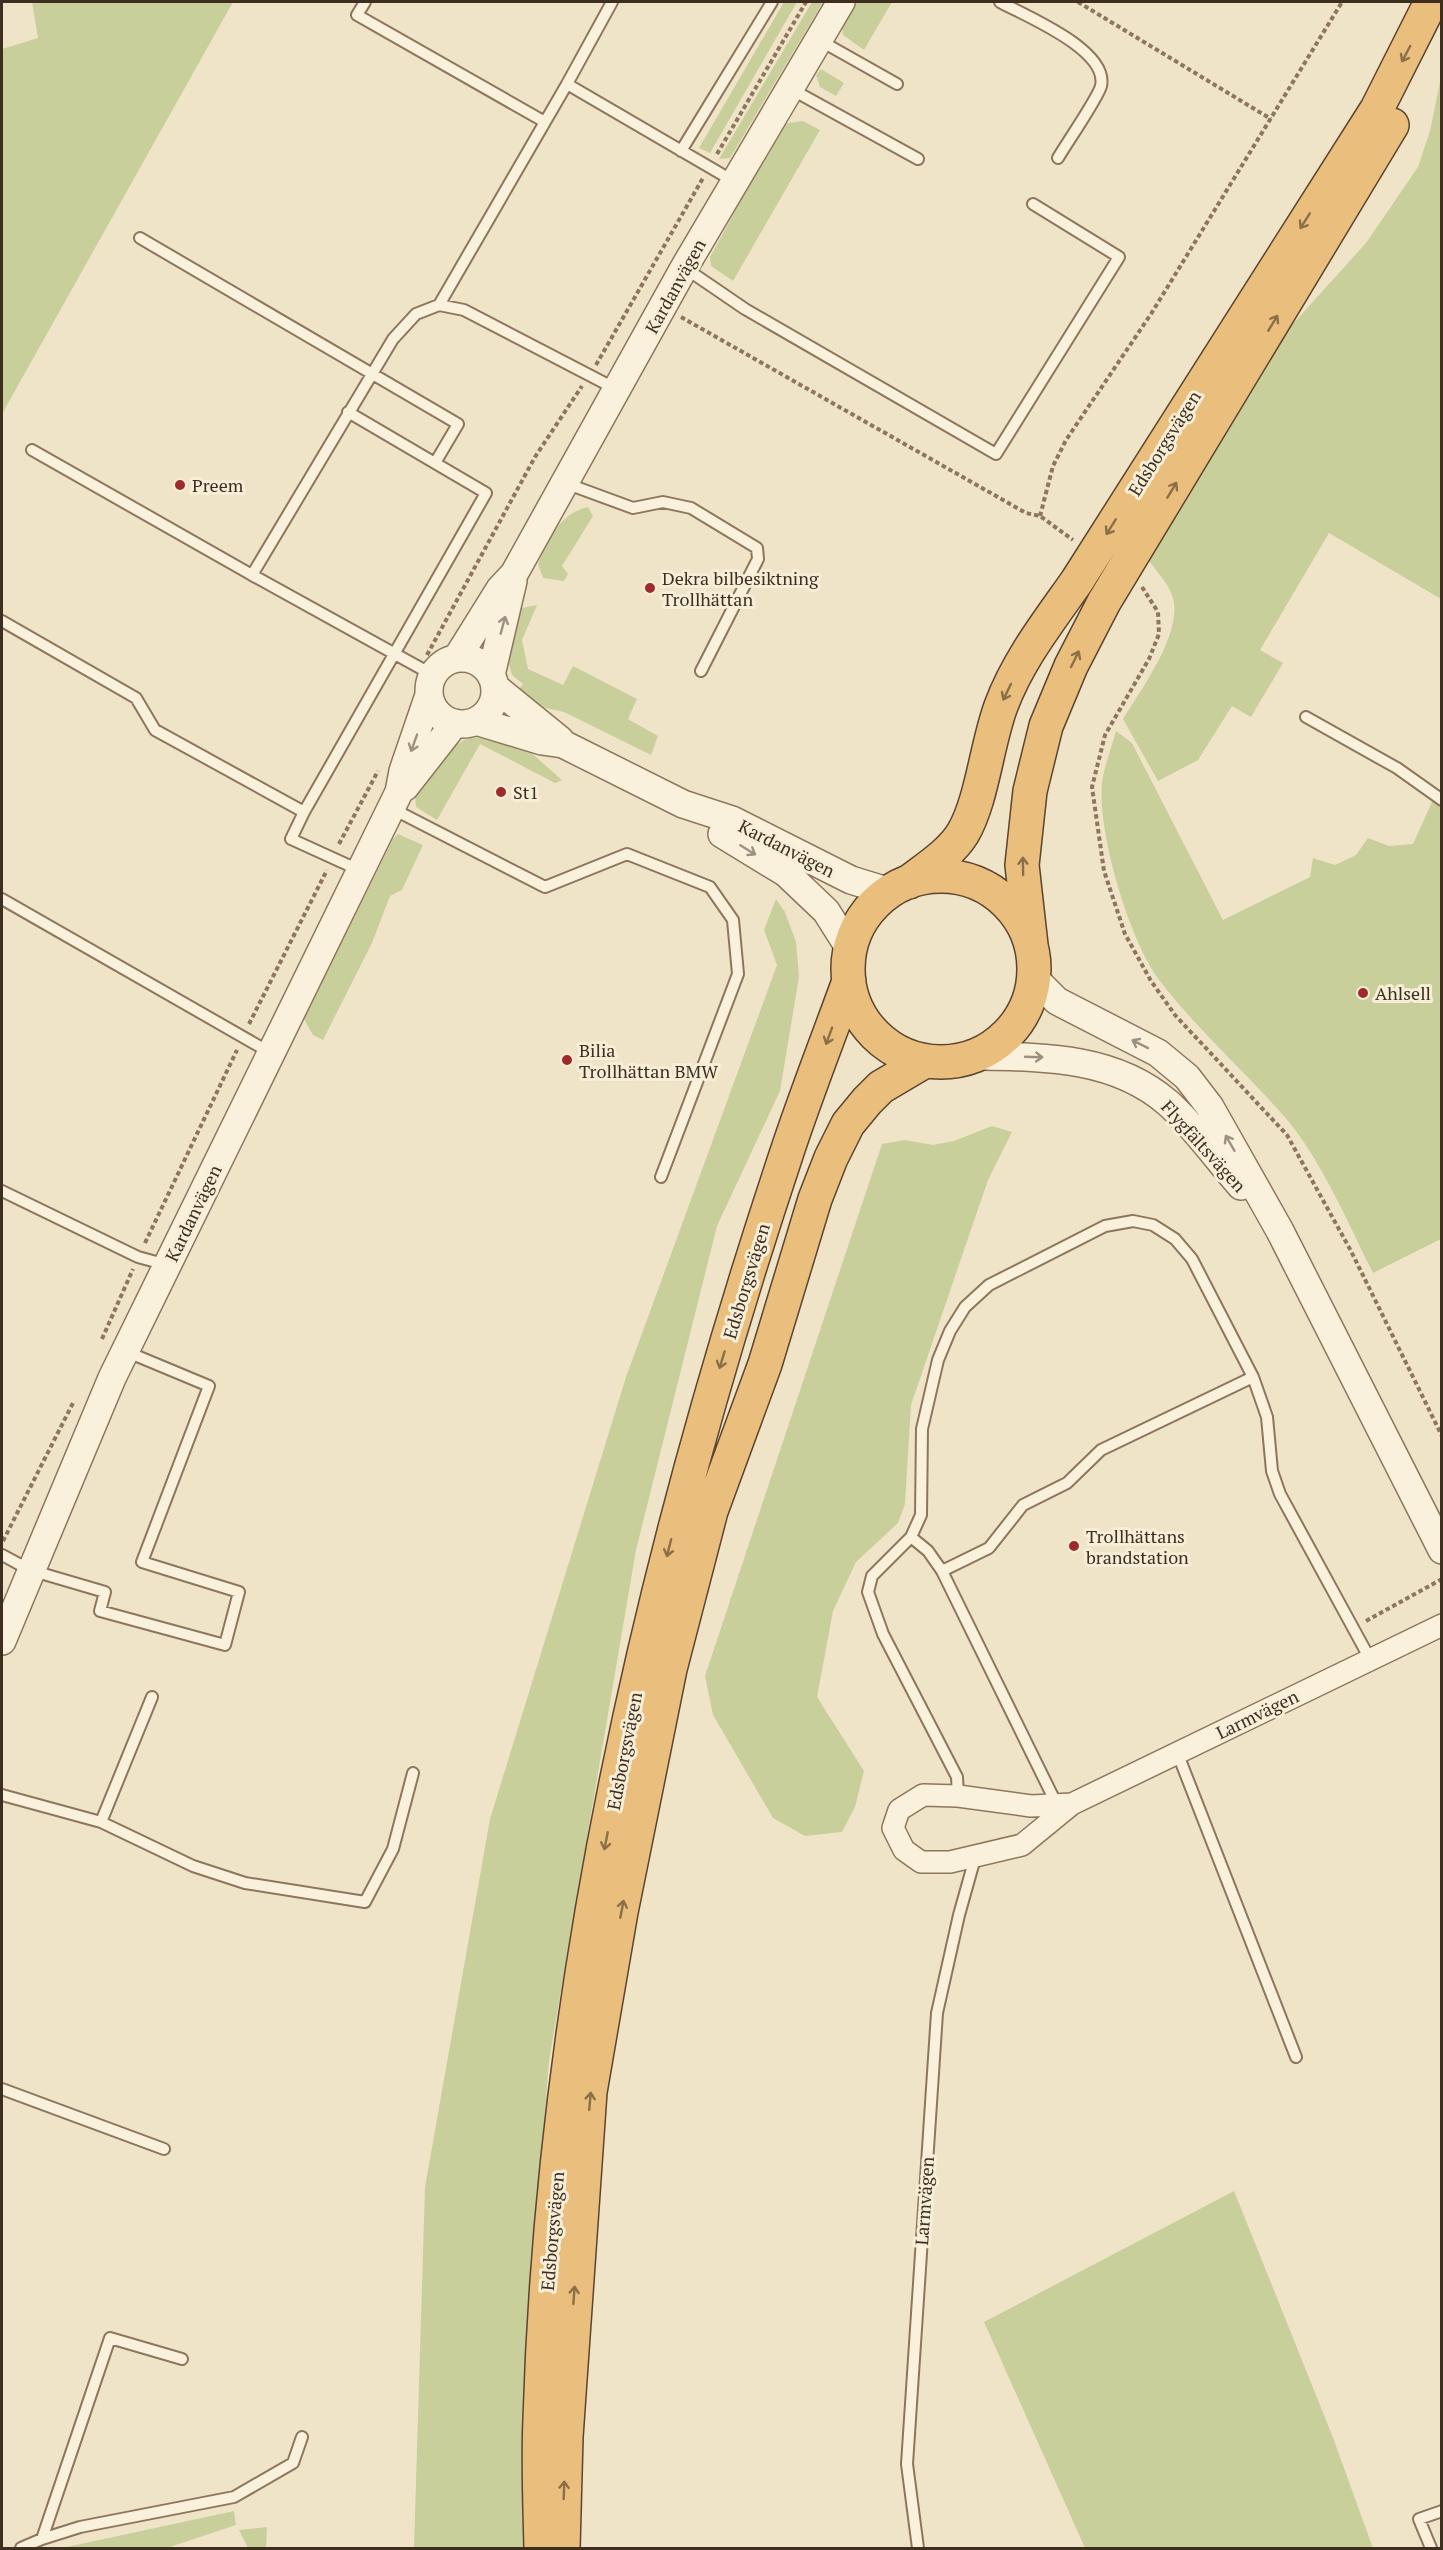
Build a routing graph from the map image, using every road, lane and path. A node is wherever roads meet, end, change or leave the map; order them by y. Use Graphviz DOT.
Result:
graph roads {
  1 [pos="365,2"];
  2 [pos="612,2"];
  3 [pos="772,2"];
  4 [pos="841,2"];
  5 [pos="1000,2"];
  6 [pos="1078,2"];
  7 [pos="1342,2"];
  8 [pos="1431,2"];
  9 [pos="1442,31"];
  10 [pos="819,40"];
  11 [pos="567,84"];
  12 [pos="897,84"];
  13 [pos="791,89"];
  14 [pos="1271,119"];
  15 [pos="545,122"];
  16 [pos="681,151"];
  17 [pos="1058,158"];
  18 [pos="918,159"];
  19 [pos="735,182"];
  20 [pos="1033,204"];
  21 [pos="140,238"];
  22 [pos="684,268"];
  23 [pos="637,293"];
  24 [pos="439,305"];
  25 [pos="663,306"];
  26 [pos="373,373"];
  27 [pos="618,390"];
  28 [pos="348,412"];
  29 [pos="32,450"];
  30 [pos="435,463"];
  31 [pos="565,483"];
  32 [pos="1040,516"];
  33 [pos="1078,544"];
  34 [pos="514,574"];
  35 [pos="252,575"];
  36 [pos="1135,581"];
  37 [pos="2,621"];
  38 [pos="394,656"];
  39 [pos="457,658"];
  40 [pos="701,671"];
  41 [pos="493,681"];
  42 [pos="431,685"];
  43 [pos="1306,717"];
  44 [pos="465,722"];
  45 [pos="562,744"];
  46 [pos="395,800"];
  47 [pos="1442,800"];
  48 [pos="683,804"];
  49 [pos="304,812"];
  50 [pos="361,871"];
  51 [pos="899,887"];
  52 [pos="2,899"];
  53 [pos="1031,945"];
  54 [pos="850,965"];
  55 [pos="1034,978"];
  56 [pos="271,1053"];
  57 [pos="975,1056"];
  58 [pos="925,1061"];
  59 [pos="661,1177"];
  60 [pos="2,1191"];
  61 [pos="1280,1231"];
  62 [pos="167,1265"];
  63 [pos="125,1352"];
  64 [pos="1253,1377"];
  65 [pos="1442,1436"];
  66 [pos="911,1537"];
  67 [pos="1442,1550"];
  68 [pos="2,1555"];
  69 [pos="30,1570"];
  70 [pos="942,1571"];
  71 [pos="1442,1579"];
  72 [pos="1442,1625"];
  73 [pos="1353,1628"];
  74 [pos="2,1641"];
  75 [pos="1370,1659"];
  76 [pos="152,1697"];
  77 [pos="1177,1752"];
  78 [pos="413,1773"];
  79 [pos="2,1795"];
  80 [pos="958,1796"];
  81 [pos="1065,1804"];
  82 [pos="101,1822"];
  83 [pos="975,1858"];
  84 [pos="1296,2057"];
  85 [pos="2,2089"];
  86 [pos="164,2149"];
  87 [pos="182,2359"];
  88 [pos="302,2437"];
  89 [pos="1442,2511"];
  90 [pos="42,2539"];
  91 [pos="21,2548"];
  92 [pos="541,2548"];
  93 [pos="563,2548"];
  94 [pos="918,2548"];
  95 [pos="1431,2548"];
  1 -- 15 [label="lane"];
  2 -- 11 [label="lane"];
  3 -- 16 [label="lane"];
  4 -- 10 [label="street, Kardanvägen"];
  5 -- 17 [label="lane"];
  6 -- 14 [label="path"];
  7 -- 14 [label="path"];
  8 -- 51 [label="highway, Edsborgsvägen, one-way"];
  53 -- 9 [label="highway, Edsborgsvägen, one-way"];
  10 -- 12 [label="lane"];
  10 -- 13 [label="street, Kardanvägen"];
  11 -- 15 [label="lane"];
  11 -- 16 [label="lane"];
  13 -- 18 [label="lane"];
  13 -- 19 [label="street, Kardanvägen"];
  14 -- 32 [label="path"];
  15 -- 24 [label="lane"];
  16 -- 19 [label="lane"];
  19 -- 22 [label="street, Kardanvägen"];
  20 -- 22 [label="lane"];
  21 -- 26 [label="lane"];
  22 -- 25 [label="street, Kardanvägen"];
  23 -- 25 [label="path"];
  24 -- 26 [label="lane"];
  24 -- 27 [label="lane"];
  25 -- 27 [label="street, Kardanvägen"];
  25 -- 32 [label="path"];
  26 -- 28 [label="lane"];
  26 -- 30 [label="lane"];
  27 -- 31 [label="street, Kardanvägen"];
  28 -- 30 [label="lane"];
  28 -- 35 [label="lane"];
  29 -- 35 [label="lane"];
  30 -- 38 [label="lane"];
  31 -- 34 [label="street, Kardanvägen"];
  31 -- 40 [label="lane"];
  32 -- 33 [label="path"];
  34 -- 39 [label="street, Kardanvägen"];
  41 -- 34 [label="street, Kardanvägen, one-way"];
  35 -- 38 [label="lane"];
  36 -- 65 [label="path"];
  37 -- 49 [label="lane"];
  38 -- 42 [label="lane"];
  38 -- 49 [label="lane"];
  39 -- 41 [label="street"];
  39 -- 42 [label="street"];
  41 -- 44 [label="street"];
  41 -- 45 [label="street, Kardanvägen"];
  42 -- 44 [label="street"];
  42 -- 46 [label="street, Kardanvägen, one-way"];
  43 -- 47 [label="lane"];
  44 -- 45 [label="street, Kardanvägen"];
  44 -- 46 [label="street, Kardanvägen"];
  45 -- 48 [label="street, Kardanvägen"];
  46 -- 50 [label="street, Kardanvägen"];
  46 -- 59 [label="lane"];
  48 -- 51 [label="street, Kardanvägen"];
  48 -- 54 [label="street, Kardanvägen, one-way"];
  49 -- 50 [label="lane"];
  50 -- 56 [label="street, Kardanvägen"];
  51 -- 53 [label="highway"];
  51 -- 54 [label="highway"];
  52 -- 56 [label="lane"];
  53 -- 55 [label="highway"];
  54 -- 58 [label="highway"];
  54 -- 92 [label="highway, Edsborgsvägen, one-way"];
  55 -- 57 [label="highway"];
  61 -- 55 [label="street, Flygfältsvägen, one-way"];
  56 -- 62 [label="street, Kardanvägen"];
  57 -- 58 [label="highway"];
  57 -- 61 [label="street, Flygfältsvägen, one-way"];
  93 -- 58 [label="highway, Edsborgsvägen, one-way"];
  60 -- 62 [label="lane"];
  61 -- 67 [label="street, Flygfältsvägen"];
  62 -- 63 [label="street, Kardanvägen"];
  63 -- 69 [label="street, Kardanvägen"];
  63 -- 69 [label="lane"];
  64 -- 66 [label="lane"];
  64 -- 70 [label="lane"];
  64 -- 73 [label="lane"];
  66 -- 70 [label="lane"];
  66 -- 80 [label="lane"];
  68 -- 69 [label="lane"];
  69 -- 74 [label="street, Kardanvägen"];
  70 -- 81 [label="lane"];
  71 -- 73 [label="path"];
  72 -- 75 [label="street, Larmvägen"];
  73 -- 75 [label="lane"];
  75 -- 77 [label="street, Larmvägen"];
  76 -- 82 [label="lane"];
  77 -- 81 [label="street, Larmvägen"];
  77 -- 84 [label="lane"];
  78 -- 82 [label="lane"];
  79 -- 82 [label="lane"];
  80 -- 81 [label="street, Larmvägen"];
  80 -- 83 [label="street, Larmvägen"];
  81 -- 83 [label="street, Larmvägen"];
  83 -- 94 [label="lane, Larmvägen"];
  85 -- 86 [label="lane"];
  87 -- 90 [label="lane"];
  88 -- 90 [label="lane"];
  89 -- 95 [label="lane"];
  90 -- 91 [label="lane"];
}
